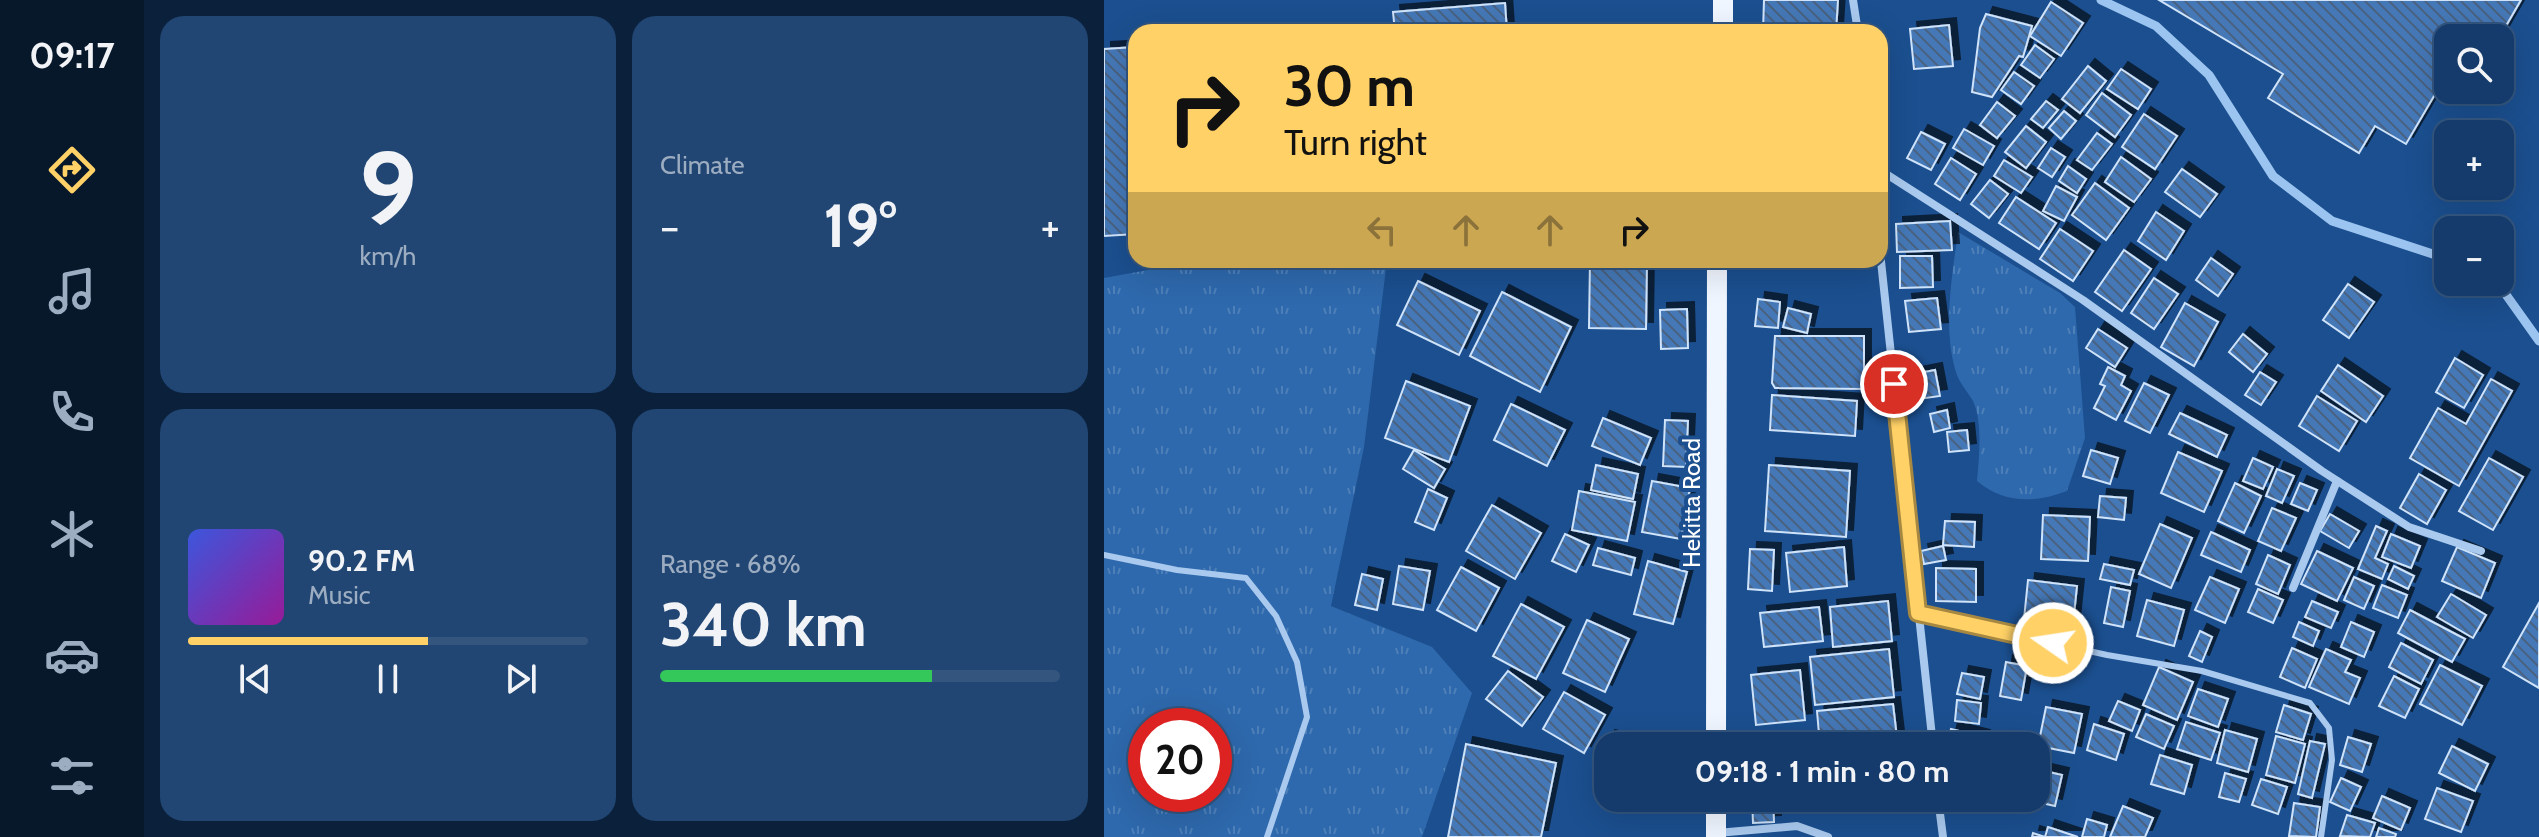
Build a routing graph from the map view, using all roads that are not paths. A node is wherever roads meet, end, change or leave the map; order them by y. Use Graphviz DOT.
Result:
graph roads {
  1 [pos="1723,0"];
  2 [pos="1853,0"];
  3 [pos="1723,24"];
  4 [pos="1857,24"];
  5 [pos="1888,175"];
  6 [pos="1717,268"];
  7 [pos="1882,268"];
  8 [pos="2337,481"];
  9 [pos="2481,551"];
  10 [pos="1104,555"];
  11 [pos="2293,588"];
  12 [pos="1918,613"];
  13 [pos="1716,732"];
  14 [pos="1931,732"];
  15 [pos="1716,812"];
  16 [pos="1940,812"];
  17 [pos="1716,835"];
  18 [pos="1267,837"];
  19 [pos="1828,837"];
  20 [pos="1943,837"];
  21 [pos="2321,837"];
  1 -- 3 [label="main road"];
  2 -- 4 [label="street"];
  5 -- 8 [label="street"];
  6 -- 13 [label="main road, Hekitta Road"];
  7 -- 12 [label="street"];
  8 -- 9 [label="street"];
  8 -- 11 [label="street"];
  10 -- 18 [label="lane"];
  12 -- 14 [label="street"];
  12 -- 21 [label="lane"];
  15 -- 17 [label="main road"];
  16 -- 20 [label="street"];
  17 -- 19 [label="street"];
}
